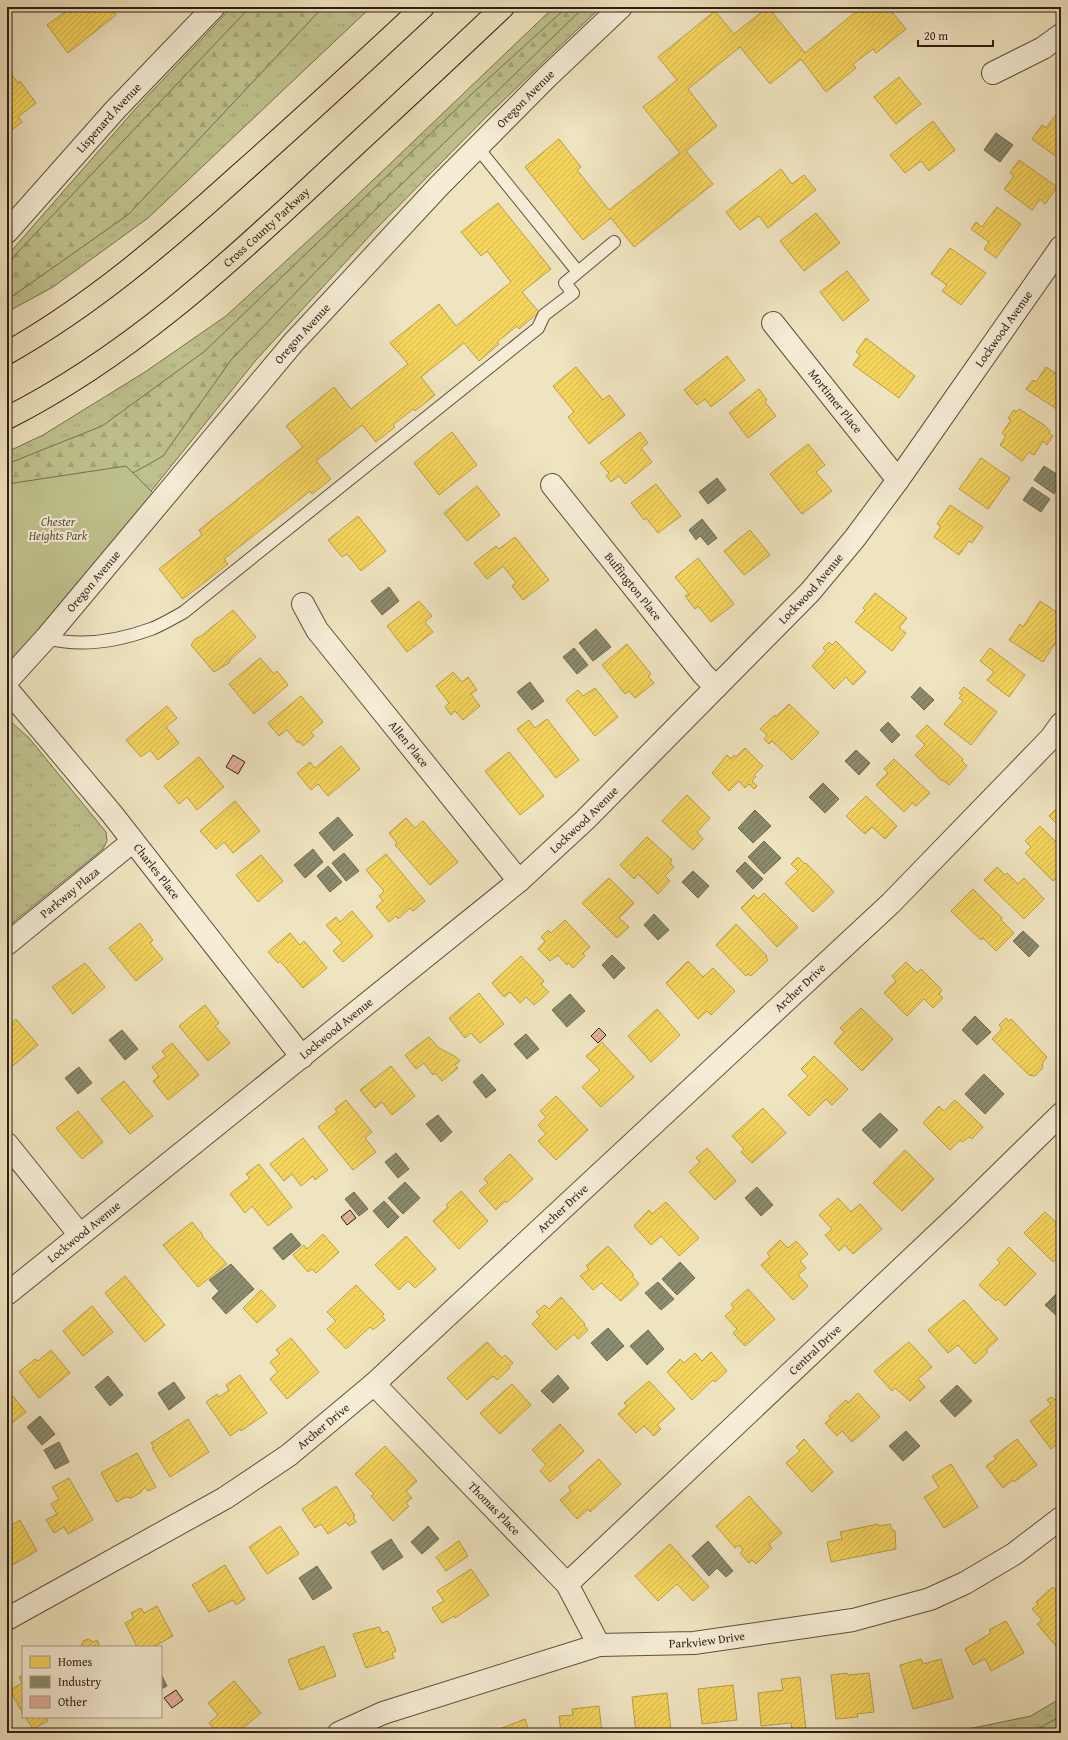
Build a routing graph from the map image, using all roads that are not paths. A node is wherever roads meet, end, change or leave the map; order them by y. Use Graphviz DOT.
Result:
graph roads {
  1 [pos="214,7"];
  2 [pos="423,7"];
  3 [pos="502,7"];
  4 [pos="621,7"];
  5 [pos="1061,35"];
  6 [pos="993,73"];
  7 [pos="477,147"];
  8 [pos="7,232"];
  9 [pos="614,242"];
  10 [pos="1061,247"];
  11 [pos="578,272"];
  12 [pos="773,324"];
  13 [pos="7,354"];
  14 [pos="7,418"];
  15 [pos="898,480"];
  16 [pos="552,485"];
  17 [pos="304,604"];
  18 [pos="46,638"];
  19 [pos="7,681"];
  20 [pos="716,687"];
  21 [pos="7,689"];
  22 [pos="1061,724"];
  23 [pos="133,842"];
  24 [pos="518,881"];
  25 [pos="7,944"];
  26 [pos="302,1057"];
  27 [pos="1061,1114"];
  28 [pos="7,1144"];
  29 [pos="80,1234"];
  30 [pos="7,1294"];
  31 [pos="374,1384"];
  32 [pos="1061,1518"];
  33 [pos="567,1584"];
  34 [pos="7,1619"];
  35 [pos="598,1645"];
  36 [pos="339,1733"];
  1 -- 8 [label="street, Lispenard Avenue"];
  2 -- 13 [label="highway"];
  3 -- 14 [label="highway, Cross County Parkway"];
  4 -- 7 [label="street, Oregon Avenue"];
  5 -- 6 [label="street"];
  7 -- 11 [label="lane"];
  7 -- 18 [label="street, Oregon Avenue"];
  9 -- 11 [label="lane"];
  10 -- 15 [label="street, Lockwood Avenue"];
  11 -- 18 [label="lane"];
  12 -- 15 [label="street, Mortimer Place"];
  15 -- 20 [label="street, Lockwood Avenue"];
  16 -- 20 [label="street, Buffington Place"];
  17 -- 24 [label="street, Allen Place"];
  18 -- 19 [label="street, Oregon Avenue"];
  20 -- 24 [label="street, Lockwood Avenue"];
  21 -- 23 [label="street, Charles Place"];
  22 -- 31 [label="street, Archer Drive"];
  23 -- 25 [label="street, Parkway Plaza"];
  23 -- 26 [label="street, Charles Place"];
  24 -- 26 [label="street, Lockwood Avenue"];
  26 -- 29 [label="street, Lockwood Avenue"];
  27 -- 33 [label="street, Central Drive"];
  28 -- 29 [label="street"];
  29 -- 30 [label="street, Lockwood Avenue"];
  31 -- 33 [label="street, Thomas Place"];
  31 -- 34 [label="street, Archer Drive"];
  32 -- 35 [label="street, Parkview Drive"];
  33 -- 35 [label="street, Thomas Place"];
  35 -- 36 [label="street, Parkview Drive"];
}
